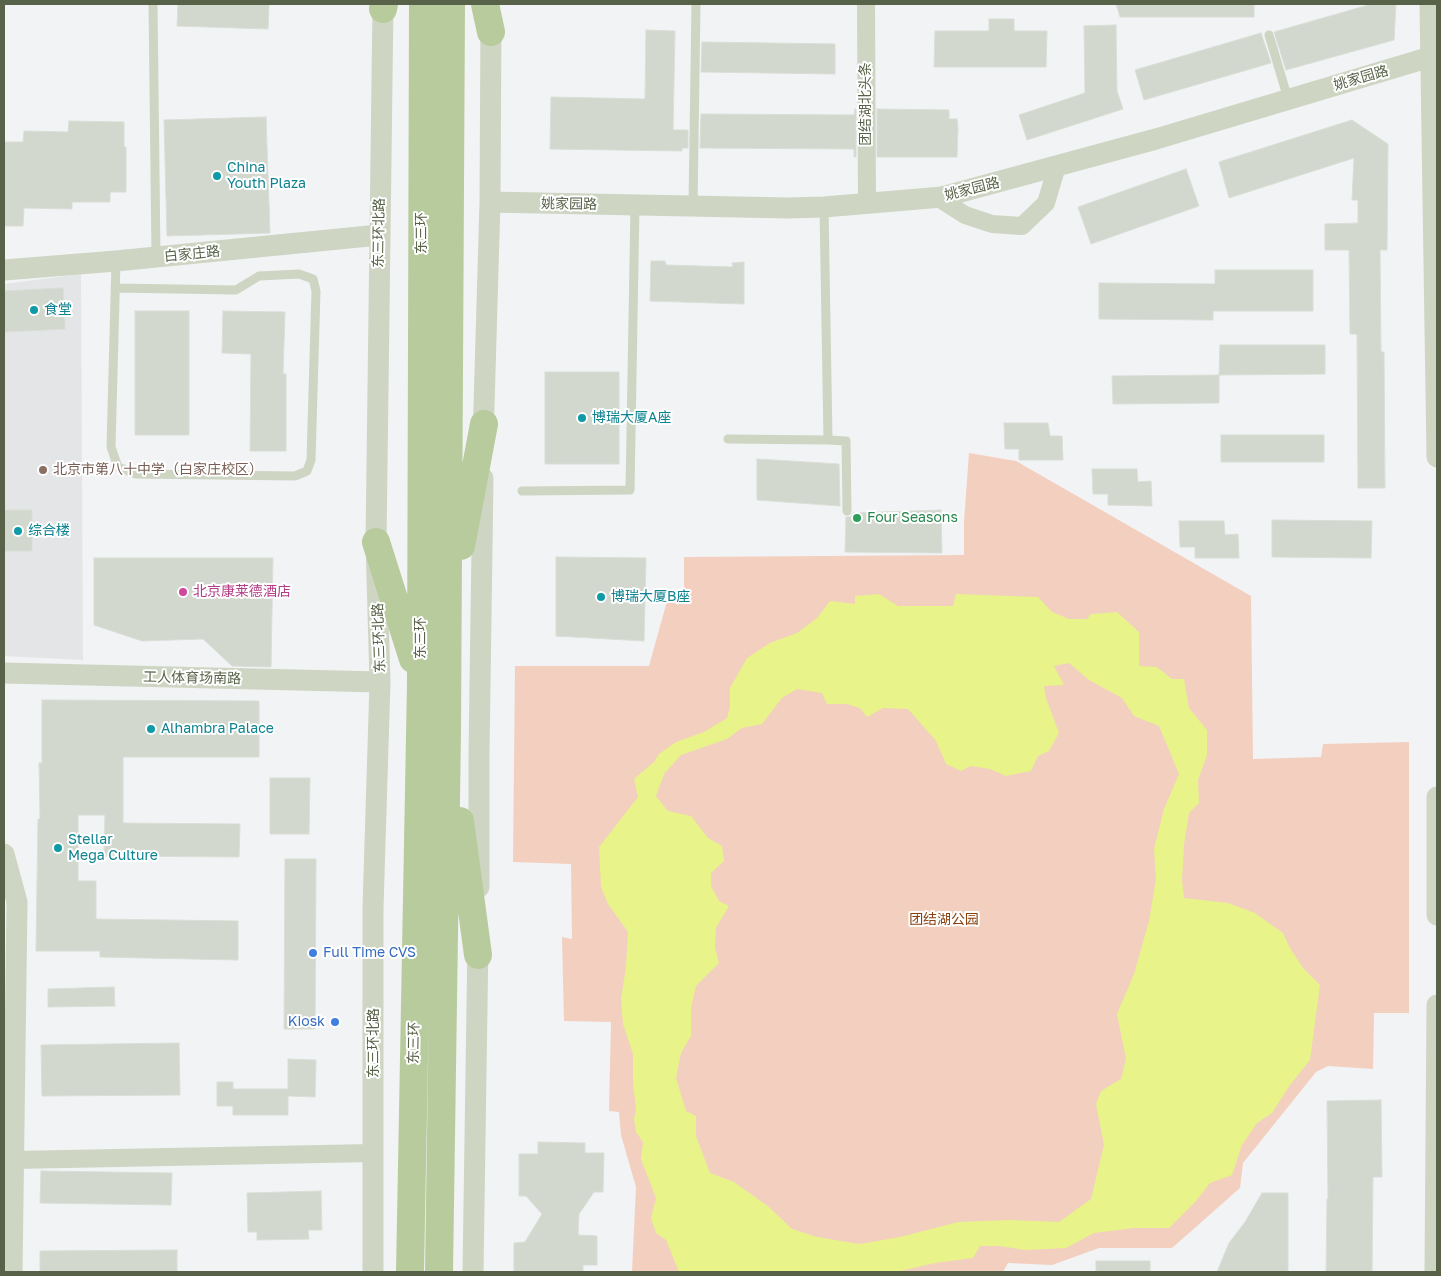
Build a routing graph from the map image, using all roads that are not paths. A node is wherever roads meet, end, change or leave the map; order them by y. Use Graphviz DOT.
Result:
graph roads {
  1 [pos="152,4"];
  2 [pos="423,4"];
  3 [pos="451,4"];
  4 [pos="485,4"];
  5 [pos="491,4"];
  6 [pos="696,4"];
  7 [pos="866,4"];
  8 [pos="1430,4"];
  9 [pos="383,6"];
  10 [pos="491,32"];
  11 [pos="1269,35"];
  12 [pos="1434,57"];
  13 [pos="1288,99"];
  14 [pos="1057,166"];
  15 [pos="937,197"];
  16 [pos="490,202"];
  17 [pos="867,204"];
  18 [pos="635,205"];
  19 [pos="693,206"];
  20 [pos="824,207"];
  21 [pos="379,235"];
  22 [pos="156,257"];
  23 [pos="116,261"];
  24 [pos="4,270"];
  25 [pos="115,288"];
  26 [pos="484,424"];
  27 [pos="728,439"];
  28 [pos="828,440"];
  29 [pos="1437,457"];
  30 [pos="522,491"];
  31 [pos="847,511"];
  32 [pos="376,542"];
  33 [pos="448,616"];
  34 [pos="4,674"];
  35 [pos="380,682"];
  36 [pos="420,683"];
  37 [pos="447,731"];
  38 [pos="1437,797"];
  39 [pos="4,854"];
  40 [pos="1437,914"];
  41 [pos="478,956"];
  42 [pos="1437,1005"];
  43 [pos="373,1152"];
  44 [pos="14,1160"];
  45 [pos="410,1269"];
  46 [pos="440,1269"];
  47 [pos="12,1272"];
  48 [pos="373,1272"];
  49 [pos="474,1272"];
  50 [pos="1435,1272"];
  1 -- 22 [label="lane"];
  2 -- 36 [label="highway, 东三环"];
  3 -- 33 [label="highway, 东三环"];
  4 -- 10 [label="highway"];
  5 -- 10 [label="street"];
  6 -- 19 [label="lane"];
  7 -- 17 [label="street, 团结湖北头条"];
  8 -- 12 [label="street"];
  9 -- 21 [label="street, 东三环北路"];
  10 -- 16 [label="street"];
  11 -- 13 [label="lane"];
  12 -- 13 [label="street, 姚家园路"];
  12 -- 29 [label="street"];
  13 -- 14 [label="street, 姚家园路"];
  14 -- 15 [label="street, 姚家园路"];
  14 -- 15 [label="street"];
  15 -- 17 [label="street, 姚家园路"];
  16 -- 18 [label="street, 姚家园路"];
  16 -- 26 [label="street"];
  17 -- 20 [label="street, 姚家园路"];
  18 -- 19 [label="street, 姚家园路"];
  18 -- 30 [label="lane"];
  19 -- 20 [label="street, 姚家园路"];
  20 -- 28 [label="lane"];
  21 -- 22 [label="street, 白家庄路"];
  21 -- 32 [label="street, 东三环北路"];
  22 -- 23 [label="street, 白家庄路"];
  23 -- 24 [label="street, 白家庄路"];
  23 -- 25 [label="lane"];
  25 -- 25 [label="lane"];
  26 -- 33 [label="highway"];
  26 -- 41 [label="street"];
  27 -- 28 [label="lane"];
  28 -- 31 [label="lane"];
  32 -- 35 [label="street, 东三环北路"];
  32 -- 36 [label="highway"];
  33 -- 37 [label="highway, 东三环"];
  34 -- 35 [label="street, 工人体育场南路"];
  35 -- 43 [label="street, 东三环北路"];
  36 -- 45 [label="highway, 东三环"];
  37 -- 41 [label="highway"];
  37 -- 46 [label="highway, 东三环"];
  38 -- 40 [label="street"];
  39 -- 44 [label="street"];
  41 -- 49 [label="street"];
  42 -- 50 [label="street"];
  43 -- 44 [label="street"];
  43 -- 48 [label="street, 东三环北路"];
  44 -- 47 [label="street"];
}
